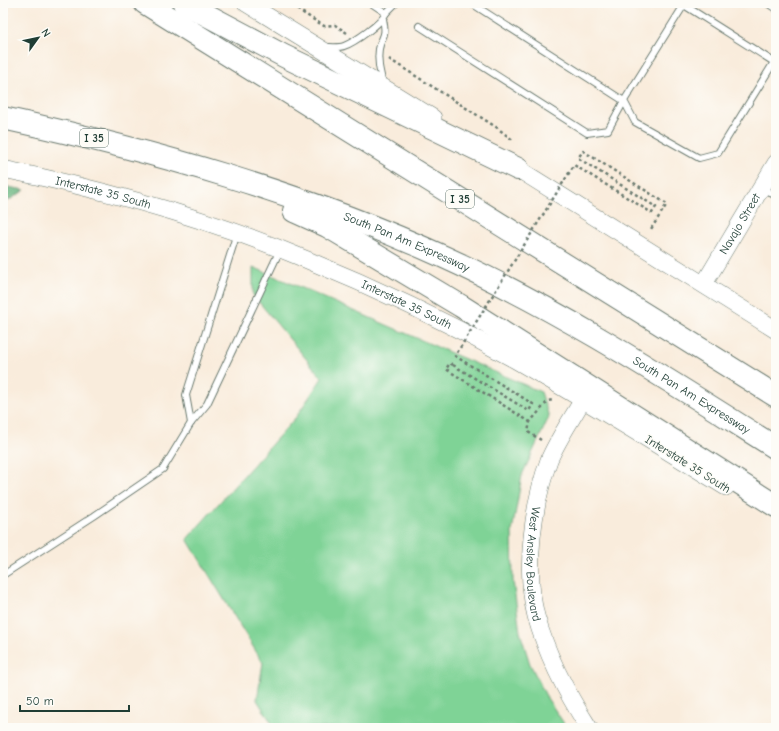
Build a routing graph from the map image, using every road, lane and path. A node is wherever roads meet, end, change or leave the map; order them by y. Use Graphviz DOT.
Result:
graph roads {
  1 [pos="145,3"];
  2 [pos="184,3"];
  3 [pos="246,3"];
  4 [pos="287,3"];
  5 [pos="371,3"];
  6 [pos="396,3"];
  7 [pos="767,3"];
  8 [pos="474,4"];
  9 [pos="683,4"];
  10 [pos="776,9"];
  11 [pos="386,13"];
  12 [pos="383,19"];
  13 [pos="418,26"];
  14 [pos="351,36"];
  15 [pos="318,48"];
  16 [pos="386,58"];
  17 [pos="775,61"];
  18 [pos="384,89"];
  19 [pos="624,101"];
  20 [pos="3,118"];
  21 [pos="514,142"];
  22 [pos="185,163"];
  23 [pos="776,163"];
  24 [pos="3,169"];
  25 [pos="518,169"];
  26 [pos="761,187"];
  27 [pos="776,196"];
  28 [pos="651,229"];
  29 [pos="237,233"];
  30 [pos="280,249"];
  31 [pos="704,284"];
  32 [pos="776,330"];
  33 [pos="776,396"];
  34 [pos="583,399"];
  35 [pos="555,400"];
  36 [pos="530,422"];
  37 [pos="191,423"];
  38 [pos="541,440"];
  39 [pos="776,448"];
  40 [pos="776,506"];
  41 [pos="776,518"];
  42 [pos="3,575"];
  43 [pos="589,728"];
  1 -- 33 [label="highway, I 35"];
  2 -- 25 [label="highway"];
  3 -- 15 [label="main road"];
  4 -- 14 [label="path"];
  5 -- 11 [label="lane"];
  6 -- 11 [label="lane"];
  7 -- 10 [label="lane"];
  8 -- 19 [label="lane"];
  9 -- 17 [label="lane"];
  9 -- 19 [label="lane"];
  11 -- 12 [label="lane"];
  12 -- 15 [label="lane"];
  12 -- 18 [label="lane"];
  13 -- 19 [label="lane"];
  15 -- 18 [label="main road"];
  16 -- 21 [label="path"];
  17 -- 19 [label="lane"];
  18 -- 25 [label="main road"];
  20 -- 22 [label="highway, South Pan Am Expressway / I 35"];
  22 -- 39 [label="highway, South Pan Am Expressway / I 35"];
  22 -- 40 [label="highway"];
  23 -- 26 [label="main road, Navajo Street"];
  24 -- 29 [label="main road, Interstate 35 South"];
  25 -- 31 [label="main road"];
  26 -- 27 [label="lane"];
  26 -- 31 [label="main road, Navajo Street"];
  28 -- 36 [label="path, bridge"];
  29 -- 30 [label="main road, Interstate 35 South"];
  29 -- 37 [label="lane"];
  30 -- 34 [label="main road, Interstate 35 South"];
  30 -- 37 [label="lane"];
  31 -- 32 [label="main road"];
  34 -- 41 [label="main road, Interstate 35 South"];
  34 -- 43 [label="main road, West Ansley Boulevard"];
  35 -- 36 [label="path"];
  36 -- 38 [label="path"];
  37 -- 42 [label="lane"];
}
